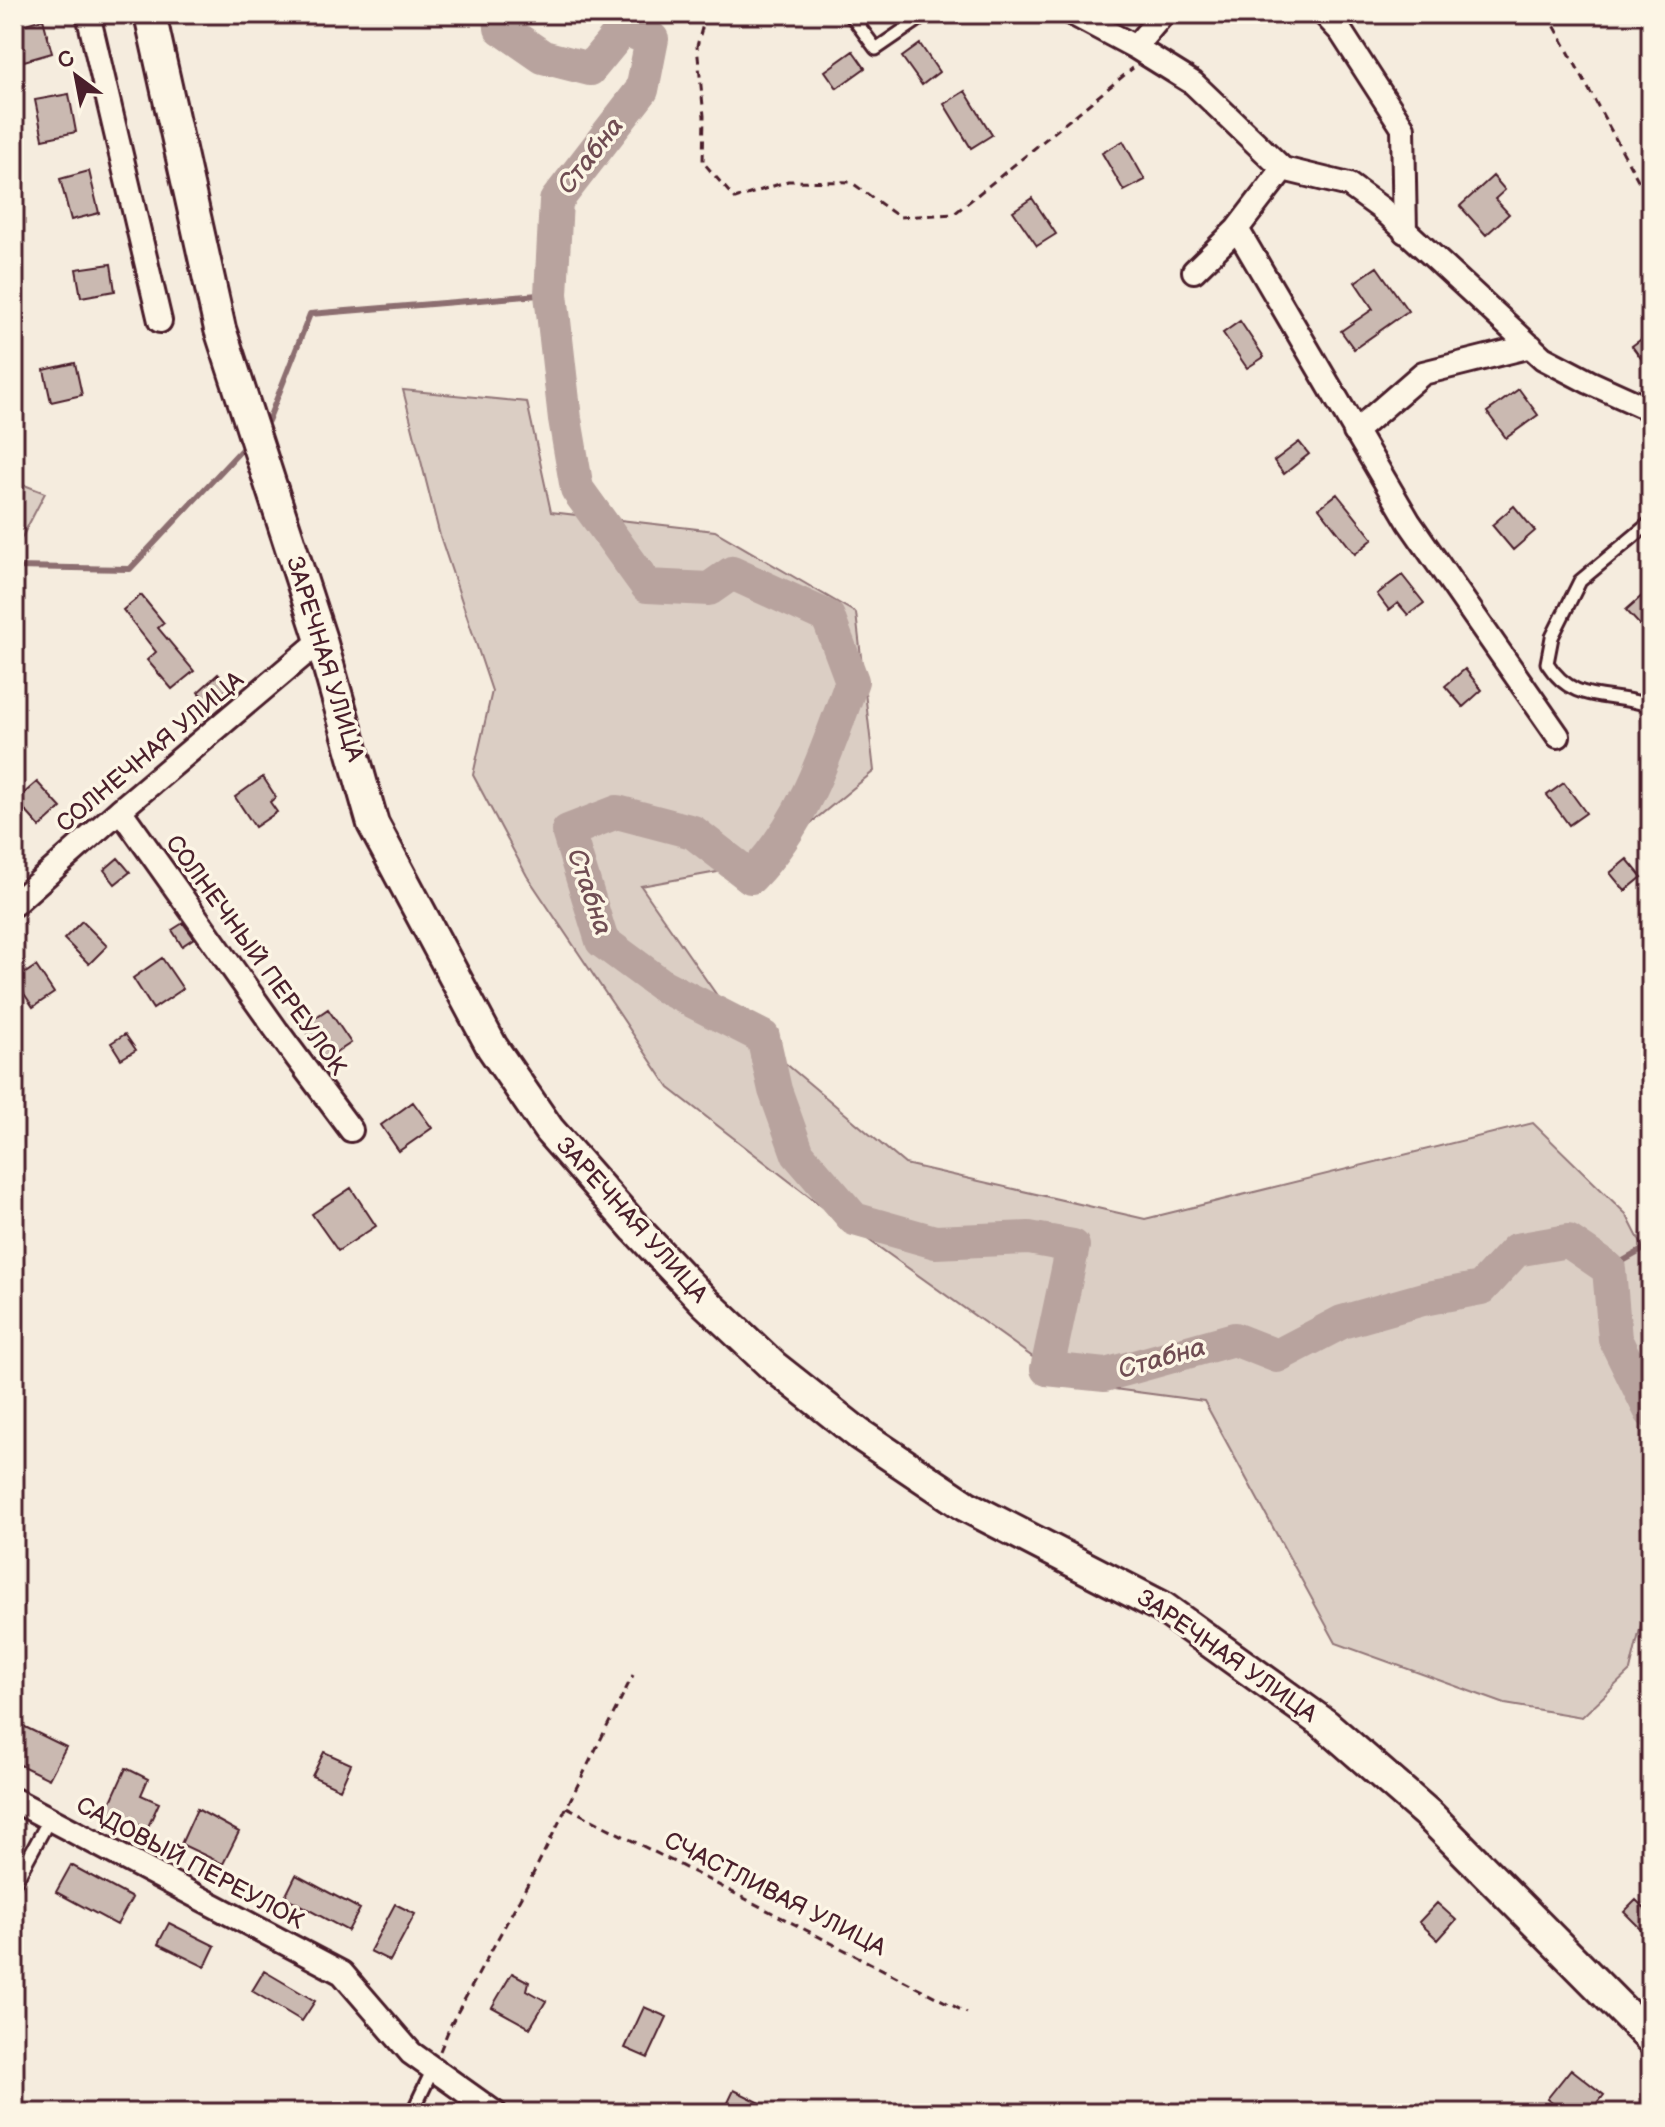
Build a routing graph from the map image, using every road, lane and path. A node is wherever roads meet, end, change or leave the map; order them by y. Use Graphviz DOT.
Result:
graph roads {
  1 [pos="88,14"];
  2 [pos="150,14"];
  3 [pos="850,14"];
  4 [pos="927,14"];
  5 [pos="1163,14"];
  6 [pos="1324,14"];
  7 [pos="1548,14"];
  8 [pos="781,15"];
  9 [pos="1081,17"];
  10 [pos="1141,52"];
  11 [pos="1283,169"];
  12 [pos="1651,204"];
  13 [pos="1237,229"];
  14 [pos="1405,232"];
  15 [pos="1194,271"];
  16 [pos="160,321"];
  17 [pos="1531,346"];
  18 [pos="1651,407"];
  19 [pos="1355,432"];
  20 [pos="1651,522"];
  21 [pos="321,640"];
  22 [pos="1651,706"];
  23 [pos="1558,736"];
  24 [pos="120,810"];
  25 [pos="14,904"];
  26 [pos="351,1130"];
  27 [pos="633,1675"];
  28 [pos="14,1800"];
  29 [pos="567,1807"];
  30 [pos="50,1818"];
  31 [pos="14,1884"];
  32 [pos="967,2013"];
  33 [pos="1651,2039"];
  34 [pos="433,2069"];
  35 [pos="412,2113"];
  36 [pos="495,2113"];
  1 -- 16 [label="street"];
  2 -- 21 [label="street, ЗАРЕЧНАЯ УЛИЦА"];
  3 -- 4 [label="lane"];
  5 -- 10 [label="street"];
  6 -- 14 [label="street"];
  7 -- 12 [label="path"];
  8 -- 10 [label="path"];
  9 -- 10 [label="street"];
  10 -- 11 [label="street"];
  11 -- 13 [label="street"];
  11 -- 14 [label="street"];
  13 -- 15 [label="street"];
  13 -- 19 [label="street"];
  14 -- 17 [label="street"];
  17 -- 18 [label="street"];
  17 -- 19 [label="street"];
  19 -- 23 [label="street"];
  20 -- 22 [label="lane"];
  21 -- 24 [label="street, СОЛНЕЧНАЯ УЛИЦА"];
  21 -- 33 [label="street, ЗАРЕЧНАЯ УЛИЦА"];
  24 -- 25 [label="street, СОЛНЕЧНАЯ УЛИЦА"];
  24 -- 26 [label="street, СОЛНЕЧНЫЙ ПЕРЕУЛОК"];
  27 -- 29 [label="path"];
  28 -- 30 [label="street, САДОВЫЙ ПЕРЕУЛОК"];
  29 -- 32 [label="path, СЧАСТЛИВАЯ УЛИЦА"];
  29 -- 34 [label="path"];
  30 -- 31 [label="lane"];
  30 -- 34 [label="street, САДОВЫЙ ПЕРЕУЛОК"];
  34 -- 35 [label="lane"];
  34 -- 36 [label="street"];
}
